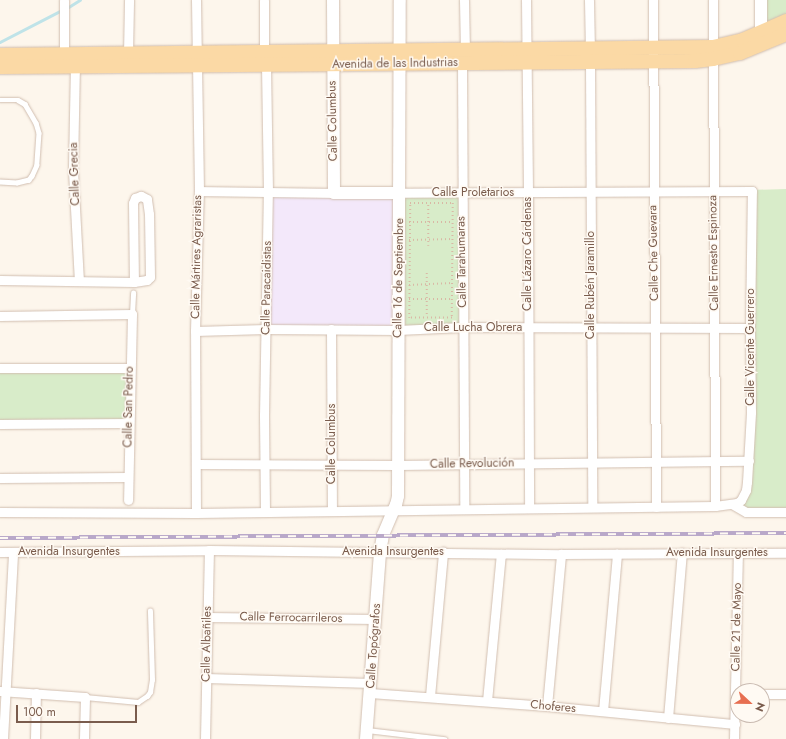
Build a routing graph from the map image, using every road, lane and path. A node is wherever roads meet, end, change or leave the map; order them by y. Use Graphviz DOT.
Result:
graph roads {
  1 [pos="129,0"];
  2 [pos="196,0"];
  3 [pos="264,0"];
  4 [pos="333,0"];
  5 [pos="400,0"];
  6 [pos="464,0"];
  7 [pos="526,0"];
  8 [pos="590,0"];
  9 [pos="653,0"];
  10 [pos="712,0"];
  11 [pos="761,0"];
  12 [pos="64,4"];
  13 [pos="786,21"];
  14 [pos="786,34"];
  15 [pos="761,39"];
  16 [pos="713,53"];
  17 [pos="128,54"];
  18 [pos="4,55"];
  19 [pos="654,55"];
  20 [pos="590,56"];
  21 [pos="400,57"];
  22 [pos="463,57"];
  23 [pos="526,57"];
  24 [pos="265,58"];
  25 [pos="332,58"];
  26 [pos="71,59"];
  27 [pos="196,60"];
  28 [pos="0,67"];
  29 [pos="0,100"];
  30 [pos="0,182"];
  31 [pos="748,190"];
  32 [pos="199,191"];
  33 [pos="713,191"];
  34 [pos="268,192"];
  35 [pos="528,192"];
  36 [pos="591,192"];
  37 [pos="653,192"];
  38 [pos="400,193"];
  39 [pos="461,193"];
  40 [pos="334,194"];
  41 [pos="428,203"];
  42 [pos="409,222"];
  43 [pos="428,222"];
  44 [pos="453,222"];
  45 [pos="452,239"];
  46 [pos="409,240"];
  47 [pos="428,240"];
  48 [pos="428,246"];
  49 [pos="427,273"];
  50 [pos="0,280"];
  51 [pos="79,281"];
  52 [pos="134,282"];
  53 [pos="452,283"];
  54 [pos="427,284"];
  55 [pos="409,285"];
  56 [pos="133,293"];
  57 [pos="409,299"];
  58 [pos="427,299"];
  59 [pos="452,299"];
  60 [pos="132,314"];
  61 [pos="0,316"];
  62 [pos="427,318"];
  63 [pos="462,327"];
  64 [pos="528,328"];
  65 [pos="592,328"];
  66 [pos="655,328"];
  67 [pos="714,328"];
  68 [pos="750,328"];
  69 [pos="266,329"];
  70 [pos="331,329"];
  71 [pos="398,330"];
  72 [pos="195,331"];
  73 [pos="0,368"];
  74 [pos="129,368"];
  75 [pos="129,423"];
  76 [pos="0,424"];
  77 [pos="591,462"];
  78 [pos="656,462"];
  79 [pos="715,462"];
  80 [pos="749,462"];
  81 [pos="529,463"];
  82 [pos="196,464"];
  83 [pos="264,464"];
  84 [pos="463,464"];
  85 [pos="332,465"];
  86 [pos="398,465"];
  87 [pos="128,477"];
  88 [pos="0,478"];
  89 [pos="128,500"];
  90 [pos="735,504"];
  91 [pos="715,506"];
  92 [pos="529,507"];
  93 [pos="592,507"];
  94 [pos="656,507"];
  95 [pos="464,509"];
  96 [pos="332,510"];
  97 [pos="394,511"];
  98 [pos="0,512"];
  99 [pos="265,512"];
  100 [pos="786,512"];
  101 [pos="196,513"];
  102 [pos="209,550"];
  103 [pos="0,552"];
  104 [pos="13,552"];
  105 [pos="380,552"];
  106 [pos="443,552"];
  107 [pos="682,553"];
  108 [pos="738,553"];
  109 [pos="786,553"];
  110 [pos="501,554"];
  111 [pos="561,554"];
  112 [pos="617,554"];
  113 [pos="150,611"];
  114 [pos="207,617"];
  115 [pos="376,619"];
  116 [pos="206,678"];
  117 [pos="737,683"];
  118 [pos="370,688"];
  119 [pos="3,691"];
  120 [pos="36,693"];
  121 [pos="770,694"];
  122 [pos="786,694"];
  123 [pos="430,696"];
  124 [pos="85,697"];
  125 [pos="487,701"];
  126 [pos="547,706"];
  127 [pos="603,711"];
  128 [pos="668,718"];
  129 [pos="735,724"];
  130 [pos="367,735"];
  131 [pos="2,739"];
  132 [pos="35,739"];
  133 [pos="84,739"];
  134 [pos="205,739"];
  135 [pos="444,739"];
  136 [pos="734,739"];
  1 -- 17 [label="street"];
  2 -- 27 [label="street, Calle Mártires Agraristas"];
  3 -- 24 [label="street, Calle Paracaidistas"];
  4 -- 25 [label="street, Calle Columbus"];
  5 -- 21 [label="street, Calle 16 de Septiembre"];
  6 -- 22 [label="street, Calle Tarahumaras"];
  7 -- 23 [label="street, Calle Lázaro Cárdenas"];
  8 -- 20 [label="street, Calle Rubén Jaramillo"];
  9 -- 19 [label="street, Calle Che Guevara"];
  10 -- 16 [label="street, Calle Ernesto Espinoza"];
  11 -- 15 [label="street"];
  12 -- 26 [label="street, Calle Grecia"];
  13 -- 15 [label="main road, Avenida de las Industrias"];
  14 -- 15 [label="main road, Avenida de las Industrias"];
  15 -- 16 [label="main road, Avenida de las Industrias"];
  16 -- 19 [label="main road, Avenida de las Industrias"];
  16 -- 33 [label="street, Calle Ernesto Espinoza"];
  17 -- 26 [label="main road, Avenida de las Industrias"];
  17 -- 27 [label="main road, Avenida de las Industrias"];
  18 -- 26 [label="main road, Avenida de las Industrias"];
  19 -- 20 [label="main road, Avenida de las Industrias"];
  19 -- 37 [label="street, Calle Che Guevara"];
  20 -- 23 [label="main road, Avenida de las Industrias"];
  20 -- 36 [label="street, Calle Rubén Jaramillo"];
  21 -- 22 [label="main road, Avenida de las Industrias"];
  21 -- 25 [label="main road, Avenida de las Industrias"];
  21 -- 38 [label="street, Calle 16 de Septiembre"];
  22 -- 23 [label="main road, Avenida de las Industrias"];
  22 -- 39 [label="street, Calle Tarahumaras"];
  23 -- 35 [label="street, Calle Lázaro Cárdenas"];
  24 -- 25 [label="main road, Avenida de las Industrias"];
  24 -- 27 [label="main road, Avenida de las Industrias"];
  24 -- 34 [label="street, Calle Paracaidistas"];
  25 -- 40 [label="street, Calle Columbus"];
  26 -- 27 [label="main road, Avenida de las Industrias"];
  26 -- 28 [label="main road, Avenida de las Industrias"];
  26 -- 51 [label="street, Calle Grecia"];
  27 -- 32 [label="street, Calle Mártires Agraristas"];
  29 -- 30 [label="lane"];
  31 -- 33 [label="street, Calle Proletarios"];
  31 -- 68 [label="street, Calle Vicente Guerrero"];
  32 -- 34 [label="street, Calle Proletarios"];
  32 -- 72 [label="street, Calle Mártires Agraristas"];
  33 -- 37 [label="street, Calle Proletarios"];
  33 -- 67 [label="street, Calle Ernesto Espinoza"];
  34 -- 40 [label="street, Calle Proletarios"];
  34 -- 69 [label="street, Calle Paracaidistas"];
  35 -- 36 [label="street, Calle Proletarios"];
  35 -- 39 [label="street, Calle Proletarios"];
  35 -- 64 [label="street, Calle Lázaro Cárdenas"];
  36 -- 37 [label="street, Calle Proletarios"];
  36 -- 65 [label="street, Calle Rubén Jaramillo"];
  37 -- 66 [label="street, Calle Che Guevara"];
  38 -- 39 [label="street, Calle Proletarios"];
  38 -- 40 [label="street, Calle Proletarios"];
  38 -- 71 [label="street, Calle 16 de Septiembre"];
  39 -- 63 [label="street, Calle Tarahumaras"];
  41 -- 42 [label="path"];
  41 -- 43 [label="path"];
  41 -- 44 [label="path"];
  42 -- 43 [label="path"];
  42 -- 46 [label="path"];
  43 -- 44 [label="path"];
  43 -- 47 [label="path"];
  44 -- 45 [label="path"];
  45 -- 47 [label="path"];
  45 -- 53 [label="path"];
  46 -- 47 [label="path"];
  46 -- 55 [label="path"];
  47 -- 48 [label="path"];
  49 -- 54 [label="path"];
  50 -- 51 [label="street"];
  51 -- 52 [label="street"];
  52 -- 52 [label="street"];
  53 -- 54 [label="path"];
  53 -- 59 [label="path"];
  54 -- 55 [label="path"];
  54 -- 58 [label="path"];
  55 -- 57 [label="path"];
  56 -- 60 [label="lane"];
  57 -- 58 [label="path"];
  57 -- 62 [label="path"];
  58 -- 59 [label="path"];
  58 -- 62 [label="path"];
  59 -- 62 [label="path"];
  60 -- 61 [label="street"];
  60 -- 74 [label="street, Calle San Pedro"];
  63 -- 64 [label="street, Calle Lucha Obrera"];
  63 -- 71 [label="street, Calle Lucha Obrera"];
  63 -- 84 [label="street, Calle Tarahumaras"];
  64 -- 65 [label="street, Calle Lucha Obrera"];
  64 -- 81 [label="street, Calle Lázaro Cárdenas"];
  65 -- 66 [label="street, Calle Lucha Obrera"];
  65 -- 77 [label="street, Calle Rubén Jaramillo"];
  66 -- 67 [label="street, Calle Lucha Obrera"];
  66 -- 78 [label="street, Calle Che Guevara"];
  67 -- 68 [label="street, Calle Lucha Obrera"];
  67 -- 79 [label="street, Calle Ernesto Espinoza"];
  68 -- 80 [label="street, Calle Vicente Guerrero"];
  69 -- 70 [label="street, Calle Lucha Obrera"];
  69 -- 72 [label="street, Calle Lucha Obrera"];
  69 -- 83 [label="street, Calle Paracaidistas"];
  70 -- 71 [label="street, Calle Lucha Obrera"];
  70 -- 85 [label="street, Calle Columbus"];
  71 -- 86 [label="street, Calle 16 de Septiembre"];
  72 -- 82 [label="street, Calle Mártires Agraristas"];
  73 -- 74 [label="street"];
  74 -- 75 [label="street, Calle San Pedro"];
  75 -- 76 [label="street"];
  75 -- 87 [label="street, Calle San Pedro"];
  77 -- 78 [label="street, Calle Revolución"];
  77 -- 81 [label="street, Calle Revolución"];
  77 -- 93 [label="street, Calle Rubén Jaramillo"];
  78 -- 79 [label="street, Calle Revolución"];
  78 -- 94 [label="street, Calle Che Guevara"];
  79 -- 80 [label="street, Calle Revolución"];
  79 -- 91 [label="street, Calle Ernesto Espinoza"];
  80 -- 90 [label="street, Calle Vicente Guerrero"];
  81 -- 84 [label="street, Calle Revolución"];
  81 -- 92 [label="street, Calle Lázaro Cárdenas"];
  82 -- 83 [label="street, Calle Revolución"];
  82 -- 101 [label="street, Calle Mártires Agraristas"];
  83 -- 85 [label="street, Calle Revolución"];
  83 -- 99 [label="street, Calle Paracaidistas"];
  84 -- 86 [label="street, Calle Revolución"];
  84 -- 95 [label="street, Calle Tarahumaras"];
  85 -- 86 [label="street, Calle Revolución"];
  85 -- 96 [label="street, Calle Columbus"];
  86 -- 97 [label="street, Calle 16 de Septiembre"];
  87 -- 88 [label="street"];
  87 -- 89 [label="street, Calle San Pedro"];
  90 -- 91 [label="street"];
  90 -- 100 [label="street"];
  91 -- 94 [label="street"];
  92 -- 93 [label="street"];
  92 -- 95 [label="street"];
  93 -- 94 [label="street"];
  95 -- 97 [label="street"];
  96 -- 97 [label="street"];
  96 -- 99 [label="street"];
  97 -- 105 [label="street, Calle 16 de Septiembre"];
  98 -- 101 [label="street"];
  99 -- 101 [label="street"];
  102 -- 104 [label="street, Avenida Insurgentes"];
  102 -- 105 [label="street, Avenida Insurgentes"];
  102 -- 114 [label="street, Calle Albañiles"];
  103 -- 104 [label="street, Avenida Insurgentes"];
  104 -- 119 [label="street"];
  105 -- 106 [label="street, Avenida Insurgentes"];
  105 -- 115 [label="street, Calle Topógrafos"];
  106 -- 110 [label="street, Avenida Insurgentes"];
  106 -- 123 [label="street"];
  107 -- 108 [label="street, Avenida Insurgentes"];
  107 -- 112 [label="street, Avenida Insurgentes"];
  107 -- 128 [label="street"];
  108 -- 109 [label="street, Avenida Insurgentes"];
  108 -- 117 [label="street, Calle 21 de Mayo"];
  110 -- 111 [label="street, Avenida Insurgentes"];
  110 -- 125 [label="street"];
  111 -- 112 [label="street, Avenida Insurgentes"];
  111 -- 126 [label="street"];
  112 -- 127 [label="street"];
  113 -- 124 [label="lane"];
  114 -- 115 [label="street, Calle Ferrocarrileros"];
  114 -- 116 [label="street, Calle Albañiles"];
  115 -- 118 [label="street, Calle Topógrafos"];
  116 -- 118 [label="street, Choferes"];
  116 -- 134 [label="street, Calle Albañiles"];
  118 -- 123 [label="street, Choferes"];
  118 -- 130 [label="street, Calle Topógrafos"];
  119 -- 120 [label="street"];
  119 -- 131 [label="street"];
  120 -- 124 [label="street"];
  120 -- 132 [label="street"];
  121 -- 122 [label="street"];
  123 -- 125 [label="street, Choferes"];
  124 -- 133 [label="street"];
  125 -- 126 [label="street, Choferes"];
  126 -- 127 [label="street, Choferes"];
  127 -- 128 [label="street, Choferes"];
  128 -- 129 [label="street, Choferes"];
  129 -- 136 [label="street, Calle 21 de Mayo"];
  130 -- 135 [label="lane"];
}
